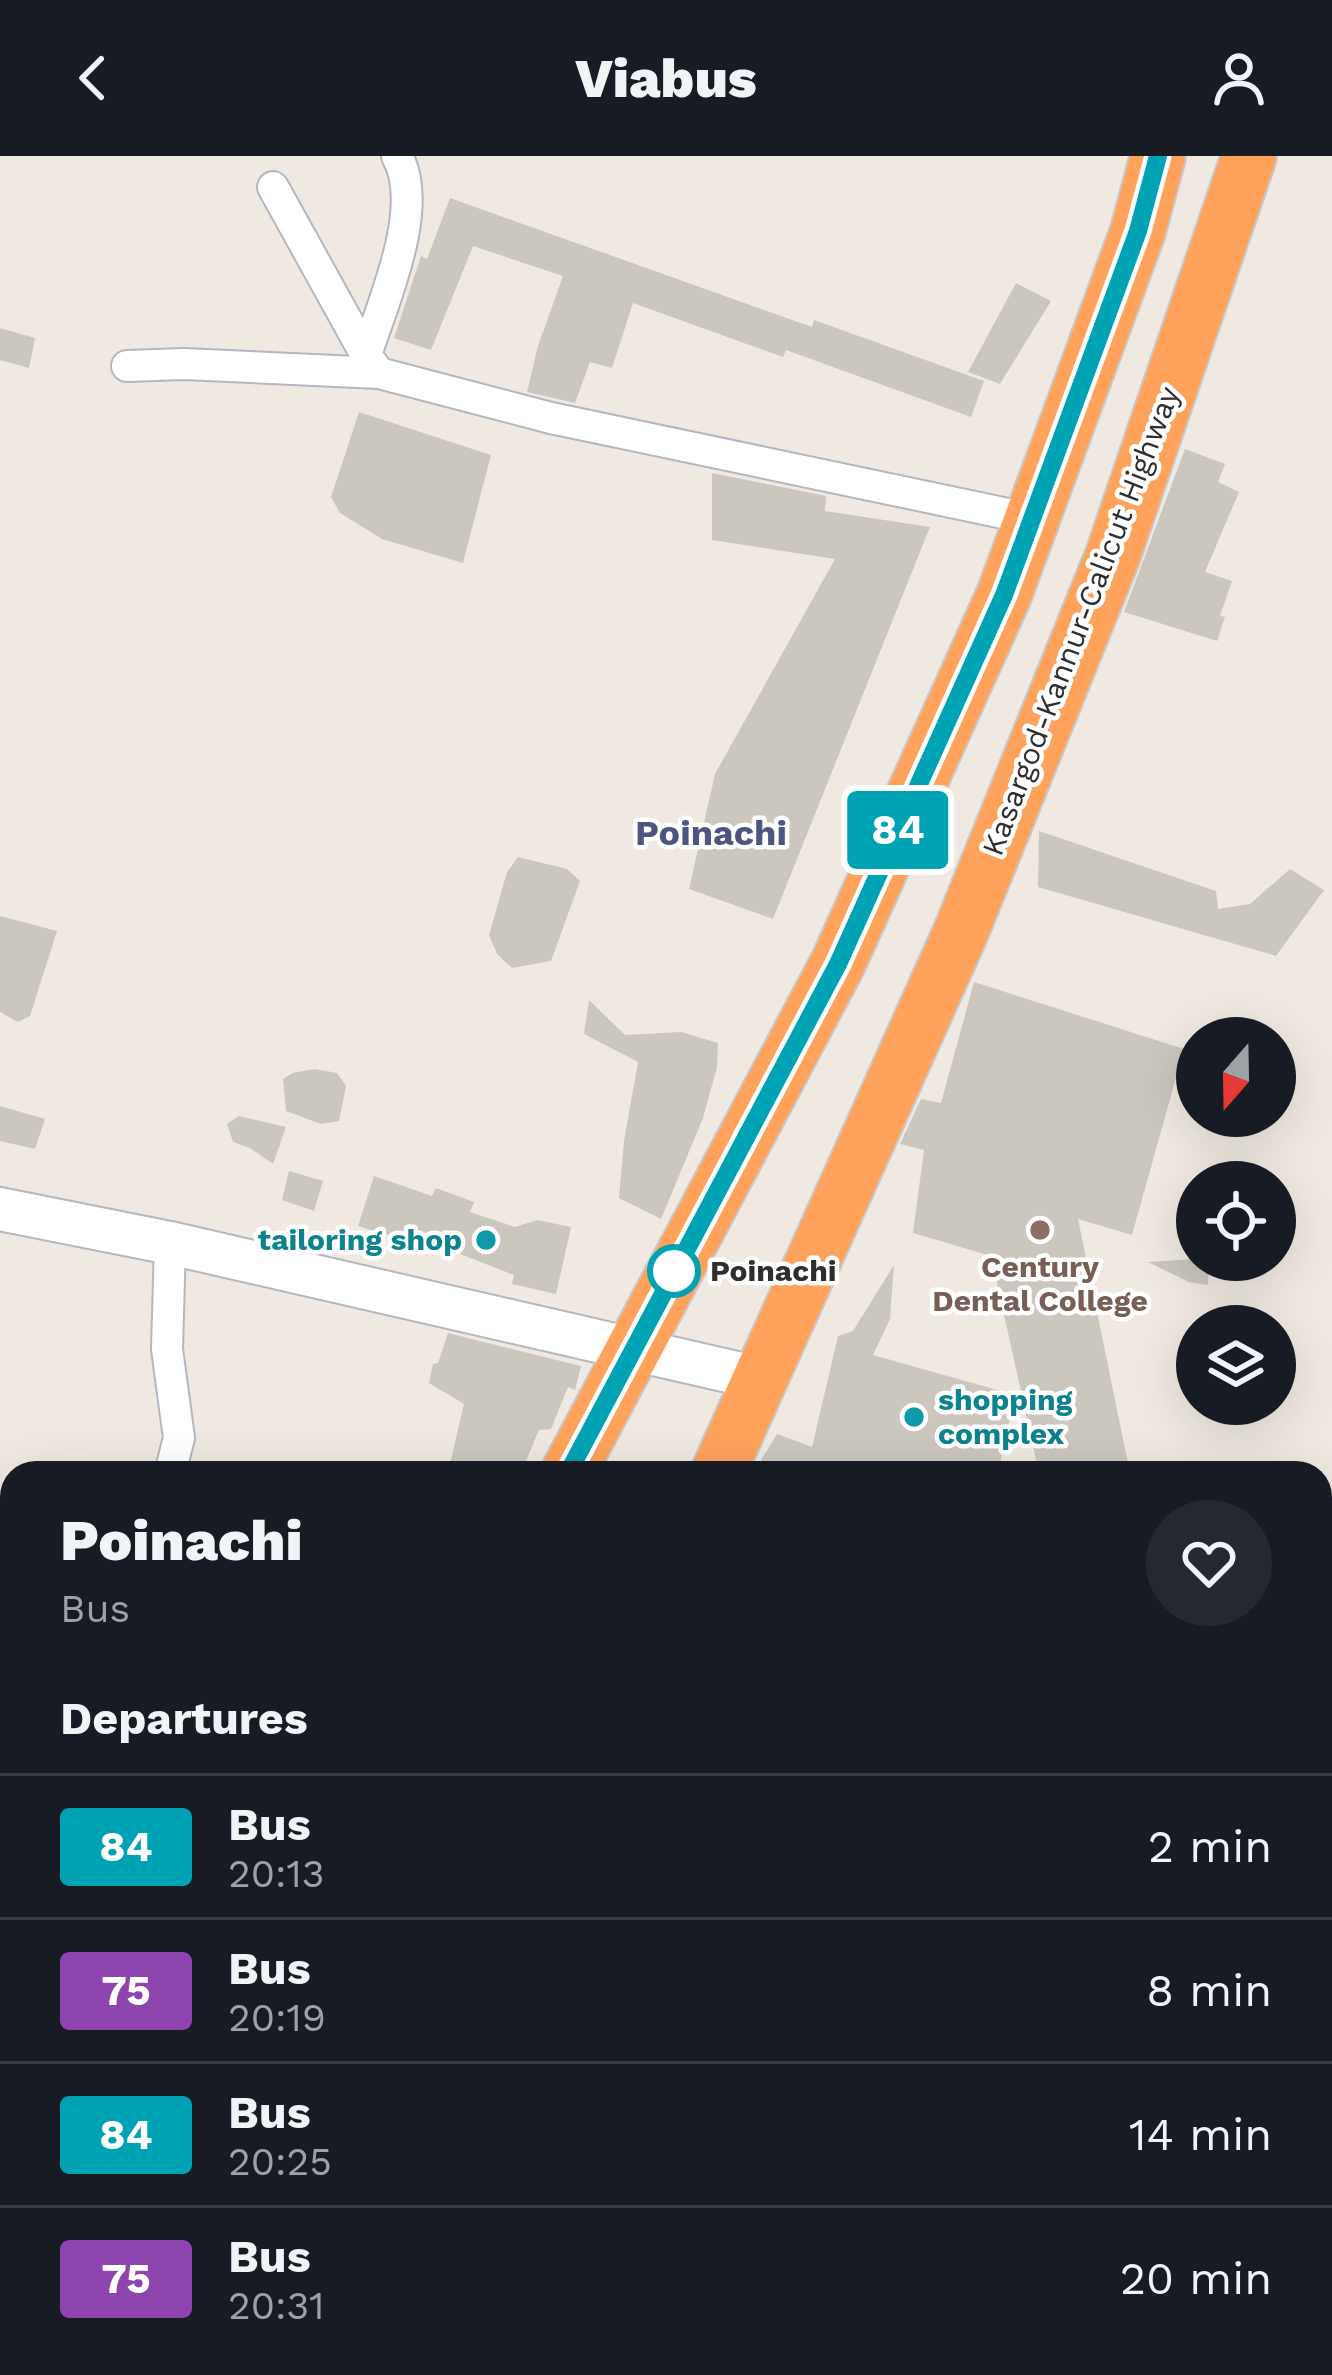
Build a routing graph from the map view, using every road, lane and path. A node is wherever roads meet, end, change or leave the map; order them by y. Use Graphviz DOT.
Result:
graph roads {
  1 [pos="397,156"];
  2 [pos="1158,156"];
  3 [pos="1250,156"];
  4 [pos="273,187"];
  5 [pos="372,364"];
  6 [pos="127,366"];
  7 [pos="1032,519"];
  8 [pos="0,1209"];
  9 [pos="170,1243"];
  10 [pos="632,1349"];
  11 [pos="763,1379"];
  12 [pos="173,1461"];
  13 [pos="574,1461"];
  14 [pos="724,1461"];
  1 -- 5 [label="street"];
  2 -- 7 [label="highway"];
  3 -- 11 [label="highway, Kasargod-Kannur-Calicut Highway"];
  4 -- 5 [label="street"];
  5 -- 6 [label="street"];
  5 -- 7 [label="street"];
  7 -- 10 [label="highway"];
  8 -- 9 [label="main road"];
  9 -- 10 [label="main road"];
  9 -- 12 [label="street"];
  10 -- 11 [label="main road"];
  10 -- 13 [label="highway"];
  11 -- 14 [label="highway, Kasargod-Kannur-Calicut Highway"];
}
